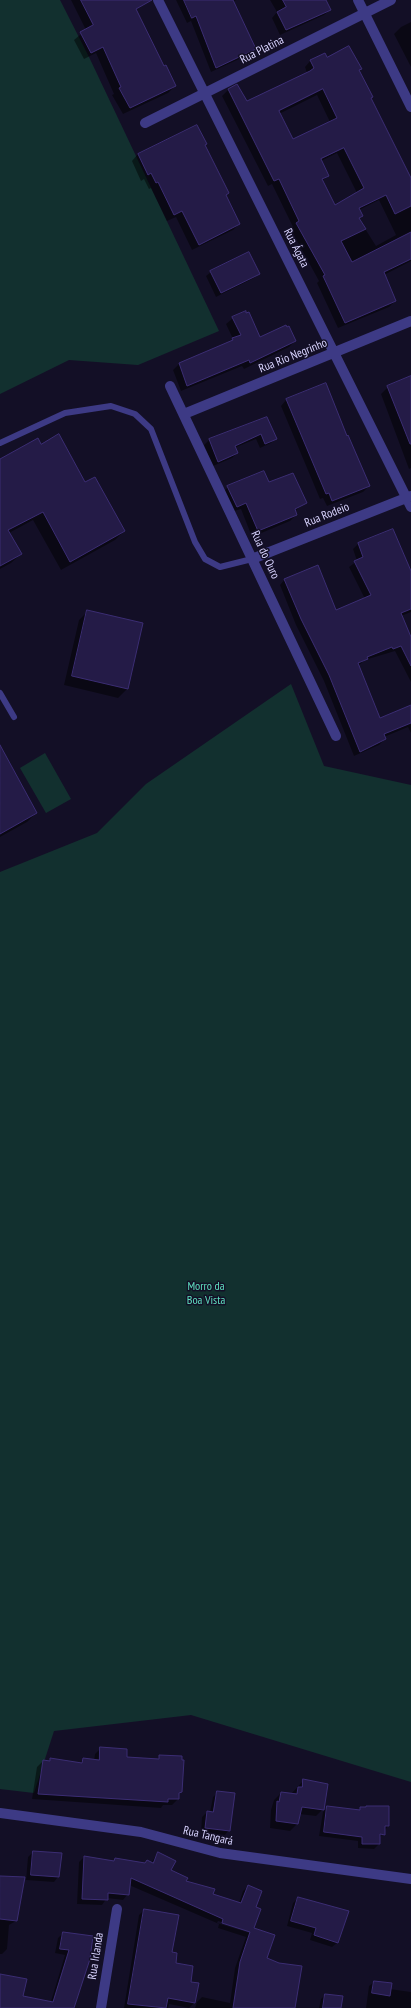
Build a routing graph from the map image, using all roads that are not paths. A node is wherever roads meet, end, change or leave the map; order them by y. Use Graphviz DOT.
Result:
graph roads {
  1 [pos="158,0"];
  2 [pos="358,0"];
  3 [pos="391,0"];
  4 [pos="364,13"];
  5 [pos="205,93"];
  6 [pos="411,107"];
  7 [pos="145,124"];
  8 [pos="411,321"];
  9 [pos="334,353"];
  10 [pos="170,386"];
  11 [pos="184,414"];
  12 [pos="0,443"];
  13 [pos="410,500"];
  14 [pos="252,559"];
  15 [pos="0,693"];
  16 [pos="14,717"];
  17 [pos="336,736"];
  18 [pos="0,1813"];
  19 [pos="411,1879"];
  20 [pos="117,1909"];
  21 [pos="101,2008"];
  1 -- 5 [label="street, Rua Ágata"];
  2 -- 4 [label="street"];
  3 -- 4 [label="street, Rua Platina"];
  4 -- 5 [label="street, Rua Platina"];
  4 -- 6 [label="street"];
  5 -- 7 [label="street, Rua Platina"];
  5 -- 9 [label="street, Rua Ágata"];
  8 -- 9 [label="street, Rua Rio Negrinho"];
  9 -- 11 [label="street, Rua Rio Negrinho"];
  9 -- 13 [label="street, Rua Ágata"];
  10 -- 11 [label="street, Rua do Ouro"];
  11 -- 14 [label="street, Rua do Ouro"];
  12 -- 14 [label="lane"];
  13 -- 14 [label="street, Rua Rodeio"];
  14 -- 17 [label="street, Rua do Ouro"];
  15 -- 16 [label="lane"];
  18 -- 19 [label="street, Rua Tangará"];
  20 -- 21 [label="street, Rua Irlanda"];
}
